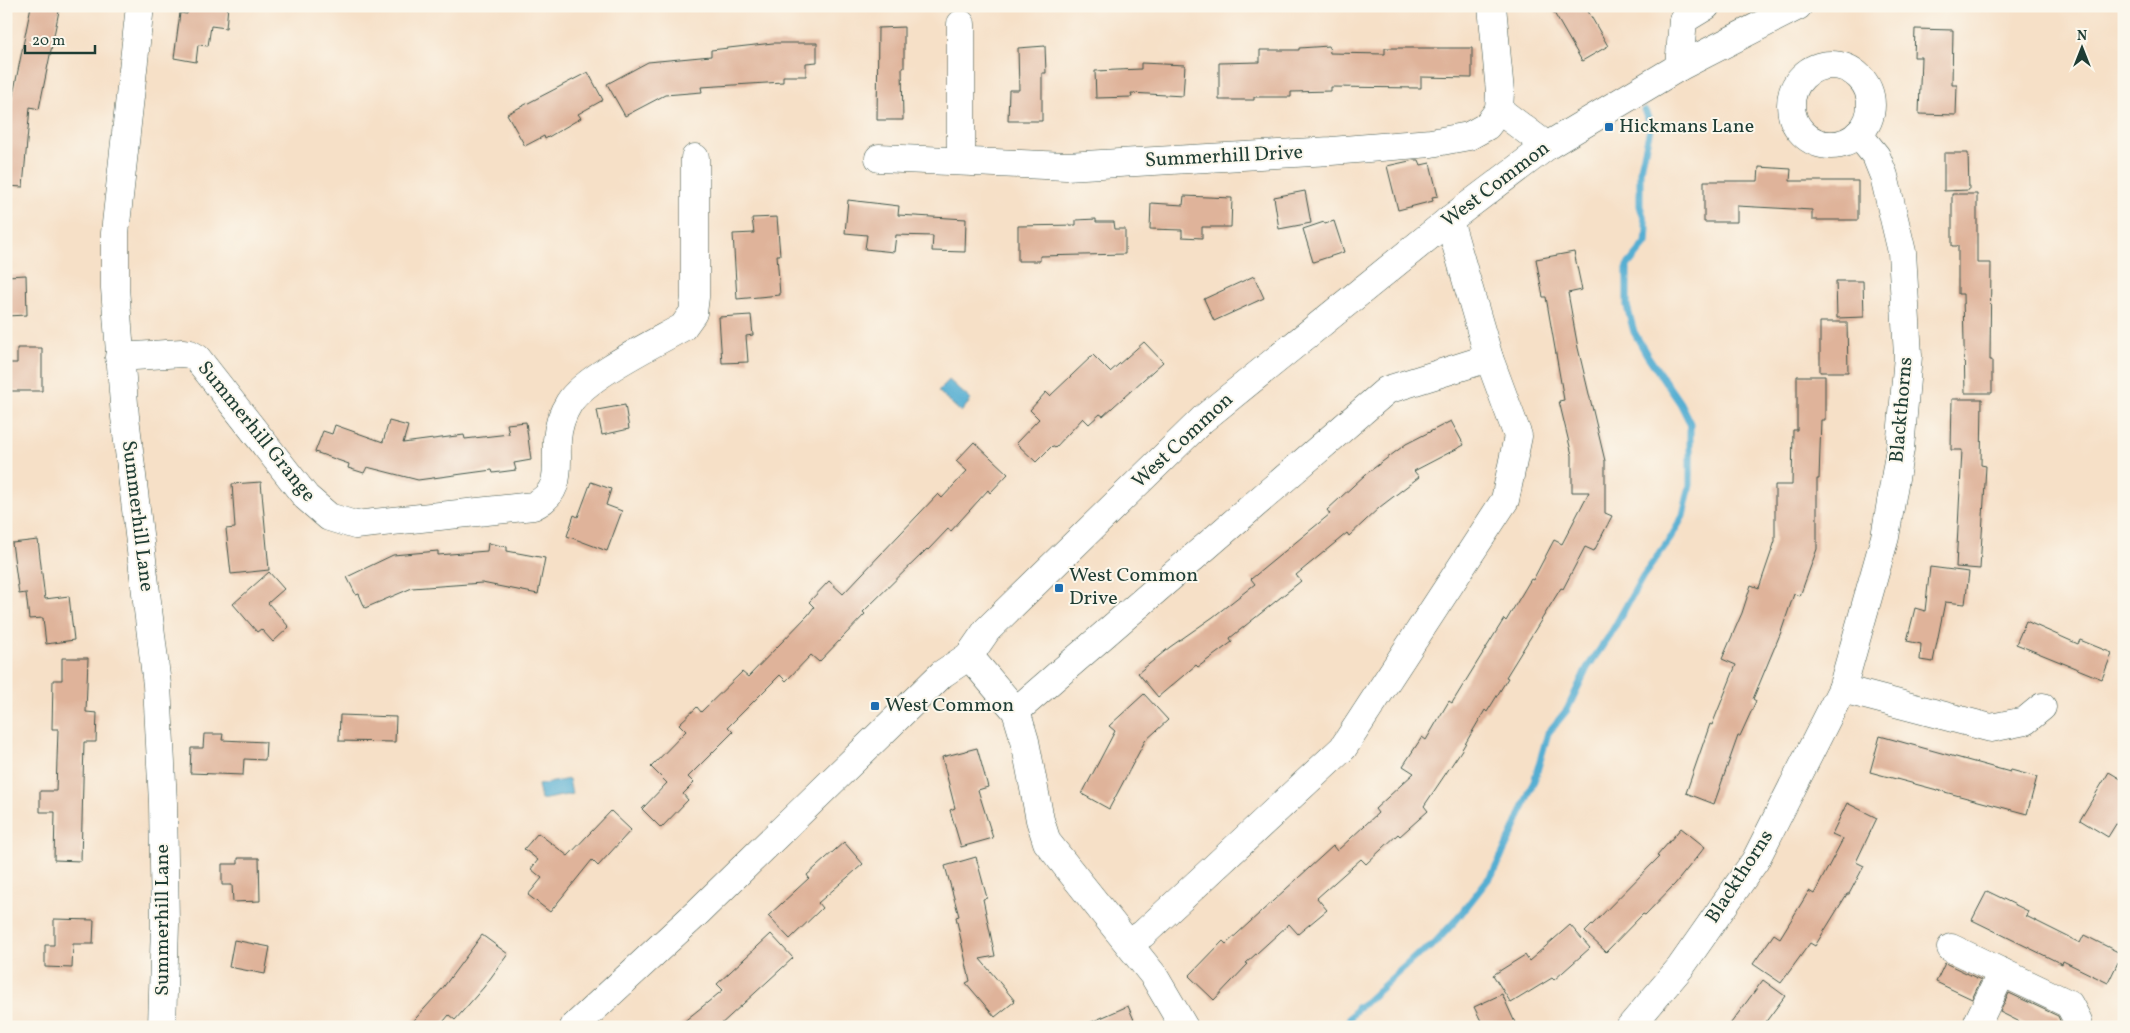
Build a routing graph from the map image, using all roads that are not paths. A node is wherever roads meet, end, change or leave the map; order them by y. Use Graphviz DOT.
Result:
graph roads {
  1 [pos="140,6"];
  2 [pos="1492,6"];
  3 [pos="1706,6"];
  4 [pos="1791,8"];
  5 [pos="961,24"];
  6 [pos="1678,67"];
  7 [pos="1499,110"];
  8 [pos="1858,134"];
  9 [pos="1547,146"];
  10 [pos="695,158"];
  11 [pos="879,158"];
  12 [pos="961,161"];
  13 [pos="1449,220"];
  14 [pos="119,357"];
  15 [pos="1489,358"];
  16 [pos="969,656"];
  17 [pos="1842,689"];
  18 [pos="2042,707"];
  19 [pos="1016,711"];
  20 [pos="1129,943"];
  21 [pos="1951,948"];
  22 [pos="2002,972"];
  23 [pos="1978,1022"];
  24 [pos="162,1027"];
  25 [pos="574,1027"];
  26 [pos="1184,1027"];
  27 [pos="1630,1027"];
  28 [pos="2077,1027"];
  1 -- 14 [label="street, Summerhill Lane"];
  2 -- 7 [label="street"];
  3 -- 6 [label="street"];
  4 -- 6 [label="street, West Common"];
  5 -- 12 [label="street"];
  6 -- 9 [label="street, West Common"];
  7 -- 9 [label="street"];
  7 -- 12 [label="street, Summerhill Drive"];
  8 -- 17 [label="street, Blackthorns"];
  9 -- 13 [label="street, West Common"];
  10 -- 14 [label="street, Summerhill Grange"];
  11 -- 12 [label="street, Summerhill Drive"];
  13 -- 15 [label="street"];
  13 -- 16 [label="street, West Common"];
  14 -- 24 [label="street, Summerhill Lane"];
  15 -- 19 [label="street"];
  15 -- 20 [label="street"];
  16 -- 19 [label="street"];
  16 -- 25 [label="street, West Common"];
  17 -- 18 [label="street"];
  17 -- 27 [label="street, Blackthorns"];
  19 -- 20 [label="street"];
  20 -- 26 [label="street"];
  21 -- 22 [label="street"];
  22 -- 23 [label="street"];
  22 -- 28 [label="street"];
}
